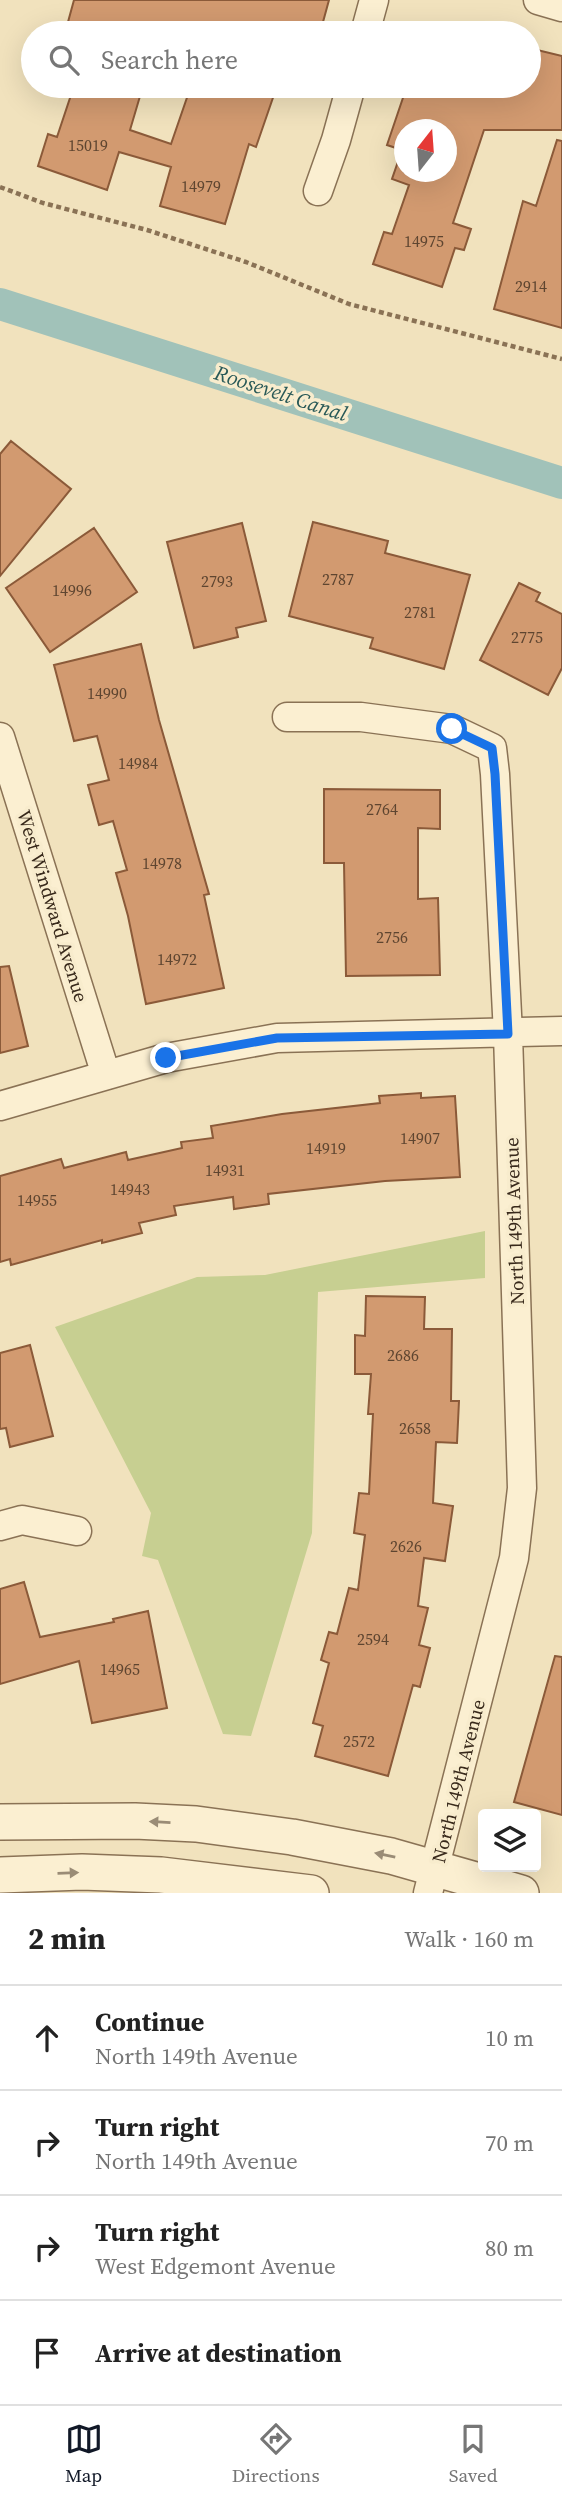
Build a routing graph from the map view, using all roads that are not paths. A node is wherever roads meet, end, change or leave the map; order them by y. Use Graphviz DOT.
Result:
graph roads {
  1 [pos="374,0"];
  2 [pos="538,0"];
  3 [pos="562,7"];
  4 [pos="368,21"];
  5 [pos="348,98"];
  6 [pos="318,191"];
  7 [pos="287,717"];
  8 [pos="0,737"];
  9 [pos="562,1031"];
  10 [pos="508,1034"];
  11 [pos="106,1075"];
  12 [pos="0,1105"];
  13 [pos="0,1526"];
  14 [pos="76,1531"];
  15 [pos="0,1822"];
  16 [pos="0,1875"];
  17 [pos="432,1881"];
  18 [pos="311,1893"];
  19 [pos="521,1893"];
  1 -- 4 [label="street"];
  2 -- 3 [label="street"];
  5 -- 6 [label="street"];
  7 -- 10 [label="street, North 149th Avenue"];
  8 -- 11 [label="street, West Windward Avenue"];
  9 -- 10 [label="street"];
  10 -- 11 [label="street"];
  10 -- 17 [label="street, North 149th Avenue"];
  11 -- 12 [label="street"];
  13 -- 14 [label="street"];
  17 -- 15 [label="street, one-way"];
  16 -- 18 [label="street, one-way"];
  17 -- 19 [label="street"];
}
